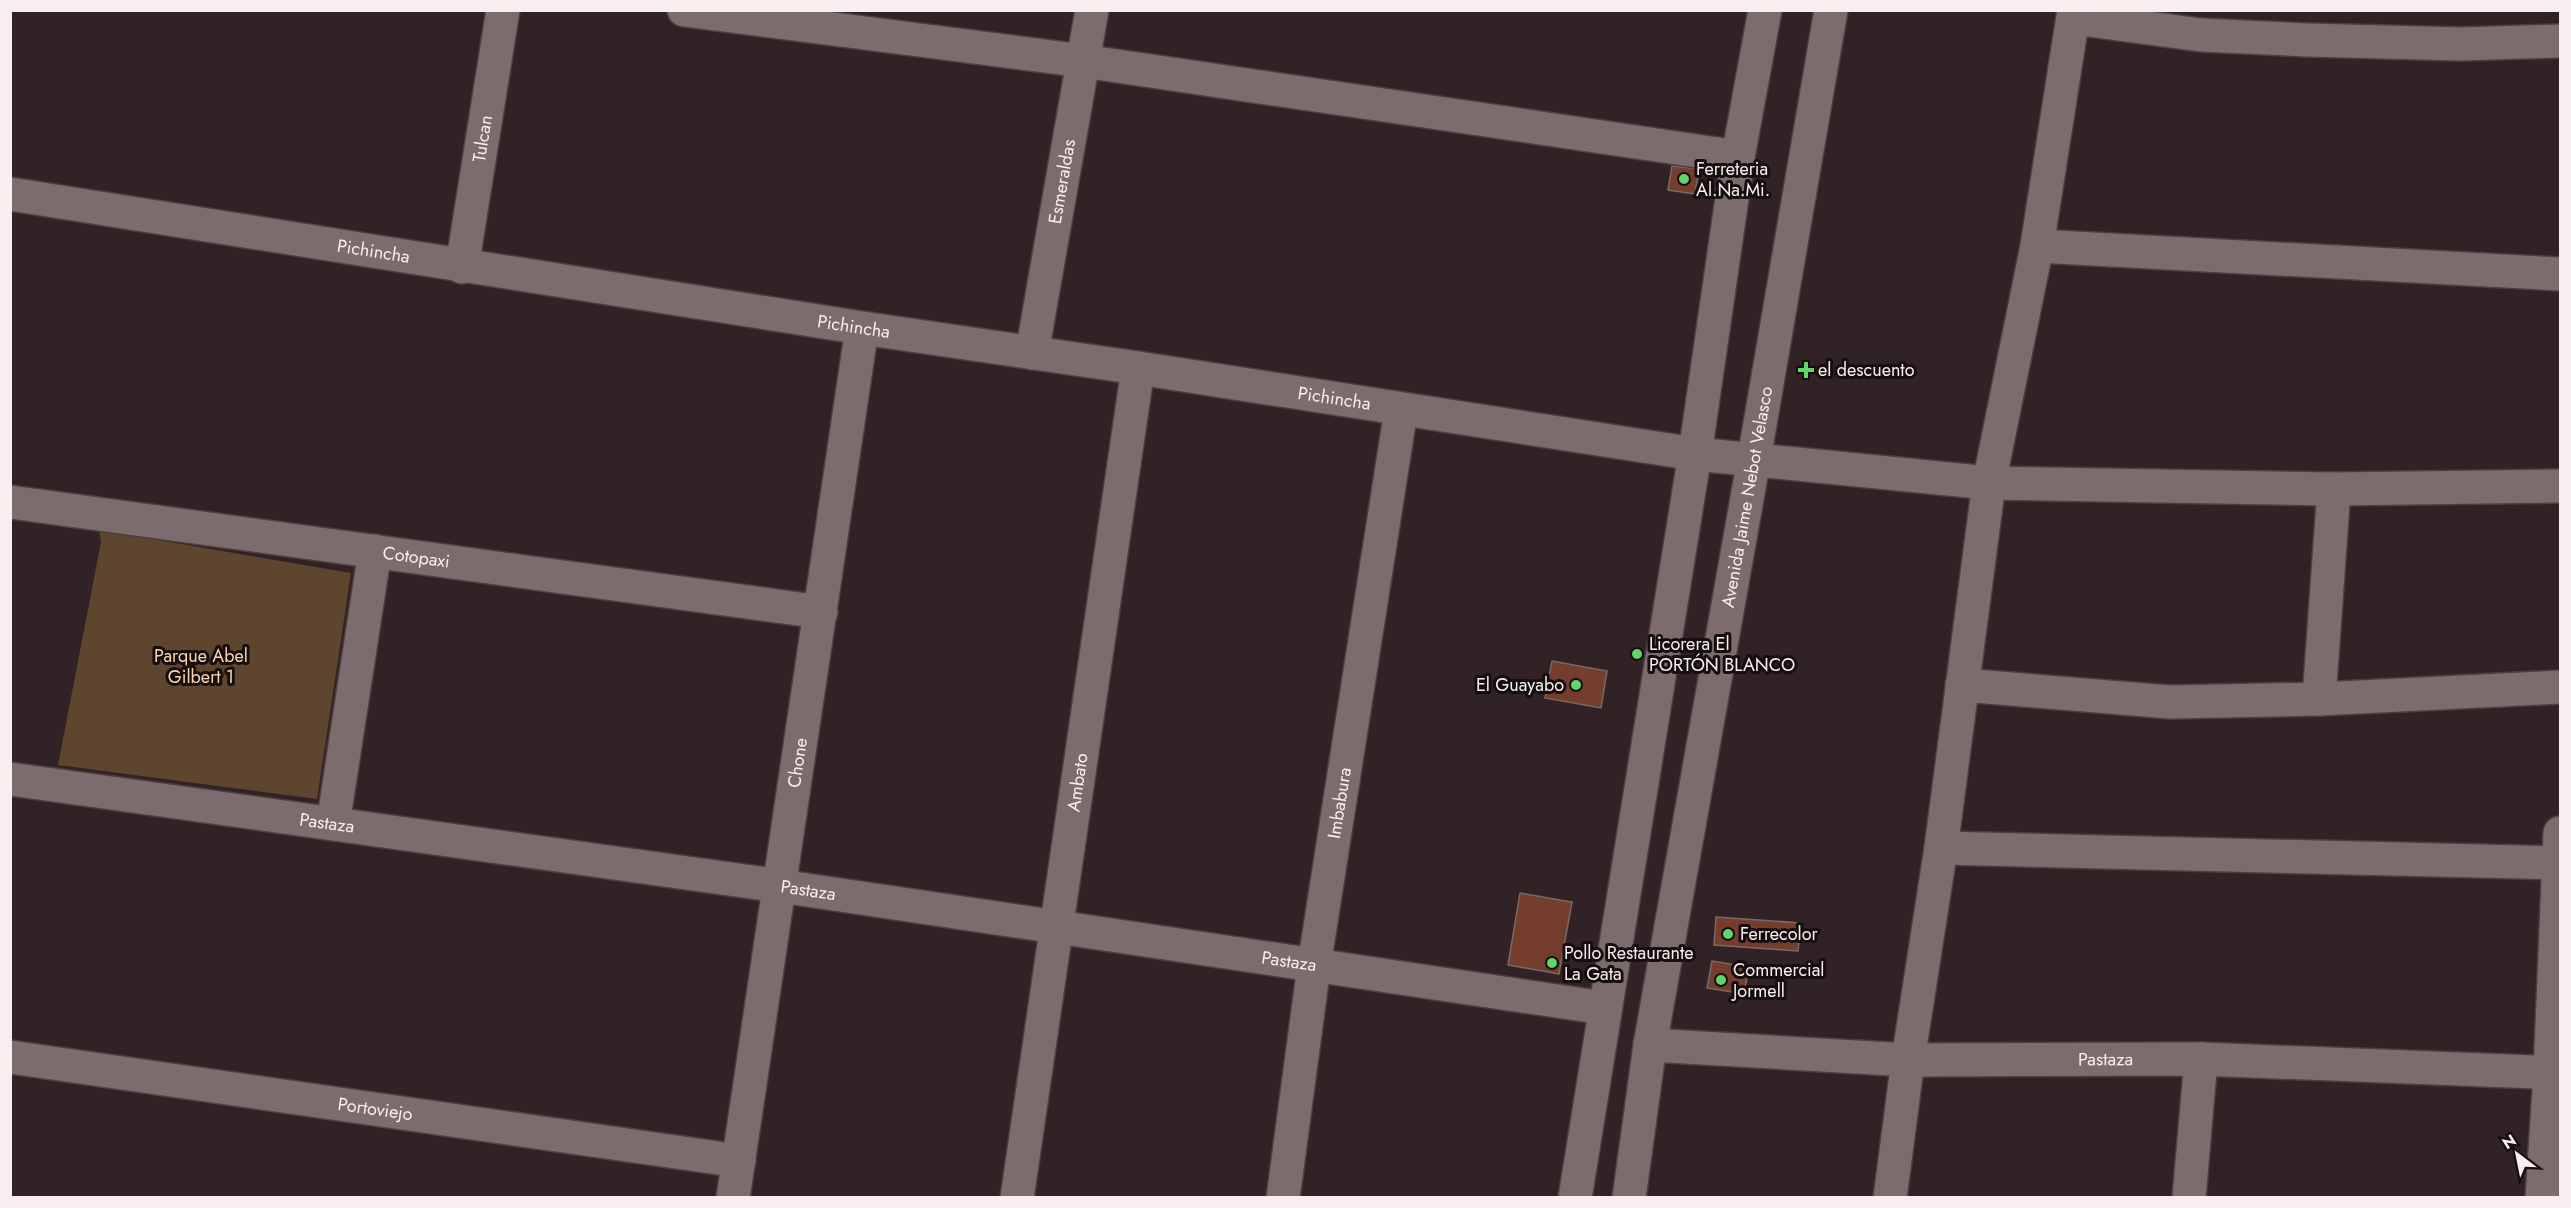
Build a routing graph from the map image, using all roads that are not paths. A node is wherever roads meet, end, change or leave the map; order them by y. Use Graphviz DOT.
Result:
graph roads {
  1 [pos="503,10"];
  2 [pos="684,10"];
  3 [pos="1092,10"];
  4 [pos="1766,10"];
  5 [pos="1831,10"];
  6 [pos="2074,14"];
  7 [pos="2560,41"];
  8 [pos="1083,61"];
  9 [pos="1738,157"];
  10 [pos="10,194"];
  11 [pos="2037,246"];
  12 [pos="462,267"];
  13 [pos="2560,274"];
  14 [pos="862,328"];
  15 [pos="1032,352"];
  16 [pos="1138,368"];
  17 [pos="1401,410"];
  18 [pos="1695,454"];
  19 [pos="1754,459"];
  20 [pos="1989,483"];
  21 [pos="2560,486"];
  22 [pos="2334,489"];
  23 [pos="10,502"];
  24 [pos="375,551"];
  25 [pos="821,612"];
  26 [pos="1962,685"];
  27 [pos="2560,687"];
  28 [pos="2319,699"];
  29 [pos="10,778"];
  30 [pos="333,824"];
  31 [pos="1941,848"];
  32 [pos="2560,848"];
  33 [pos="780,886"];
  34 [pos="1058,928"];
  35 [pos="1314,966"];
  36 [pos="1604,1008"];
  37 [pos="1650,1045"];
  38 [pos="10,1058"];
  39 [pos="2201,1059"];
  40 [pos="1908,1060"];
  41 [pos="2555,1073"];
  42 [pos="739,1161"];
  43 [pos="733,1197"];
  44 [pos="1017,1197"];
  45 [pos="1283,1197"];
  46 [pos="1575,1197"];
  47 [pos="1629,1197"];
  48 [pos="1890,1197"];
  49 [pos="2189,1197"];
  50 [pos="2542,1197"];
  1 -- 12 [label="street, Tulcan"];
  2 -- 8 [label="street"];
  3 -- 8 [label="street, Esmeraldas"];
  4 -- 9 [label="street"];
  5 -- 19 [label="street, Avenida Jaime Nebot Velasco"];
  6 -- 7 [label="street"];
  6 -- 11 [label="street"];
  8 -- 9 [label="street"];
  8 -- 15 [label="street, Esmeraldas"];
  9 -- 18 [label="street"];
  10 -- 12 [label="street, Pichincha"];
  11 -- 13 [label="street"];
  11 -- 20 [label="street"];
  12 -- 14 [label="street, Pichincha"];
  14 -- 15 [label="street, Pichincha"];
  14 -- 25 [label="street, Chone"];
  15 -- 16 [label="street, Pichincha"];
  16 -- 17 [label="street, Pichincha"];
  16 -- 34 [label="street, Ambato"];
  17 -- 18 [label="street, Pichincha"];
  17 -- 35 [label="street, Imbabura"];
  18 -- 19 [label="street, Pichincha"];
  18 -- 36 [label="street"];
  19 -- 20 [label="street, Pichincha"];
  19 -- 37 [label="street, Avenida Jaime Nebot Velasco"];
  20 -- 22 [label="street, Pichincha"];
  20 -- 26 [label="street"];
  21 -- 22 [label="street, Pichincha"];
  22 -- 28 [label="street"];
  23 -- 24 [label="street, Cotopaxi"];
  24 -- 25 [label="street, Cotopaxi"];
  24 -- 30 [label="street"];
  25 -- 33 [label="street, Chone"];
  26 -- 28 [label="street"];
  26 -- 31 [label="street"];
  27 -- 28 [label="street"];
  29 -- 30 [label="street, Pastaza"];
  30 -- 33 [label="street, Pastaza"];
  31 -- 32 [label="street"];
  31 -- 40 [label="street"];
  32 -- 41 [label="street"];
  33 -- 34 [label="street, Pastaza"];
  33 -- 42 [label="street, Chone"];
  34 -- 35 [label="street, Pastaza"];
  34 -- 44 [label="street, Ambato"];
  35 -- 36 [label="street, Pastaza"];
  35 -- 45 [label="street, Imbabura"];
  36 -- 46 [label="street"];
  37 -- 40 [label="street, Pastaza"];
  37 -- 47 [label="street, Avenida Jaime Nebot Velasco"];
  38 -- 42 [label="street, Portoviejo"];
  39 -- 40 [label="street, Pastaza"];
  39 -- 41 [label="street, Pastaza"];
  39 -- 49 [label="street"];
  40 -- 48 [label="street"];
  41 -- 50 [label="street"];
  42 -- 43 [label="street, Chone"];
}
